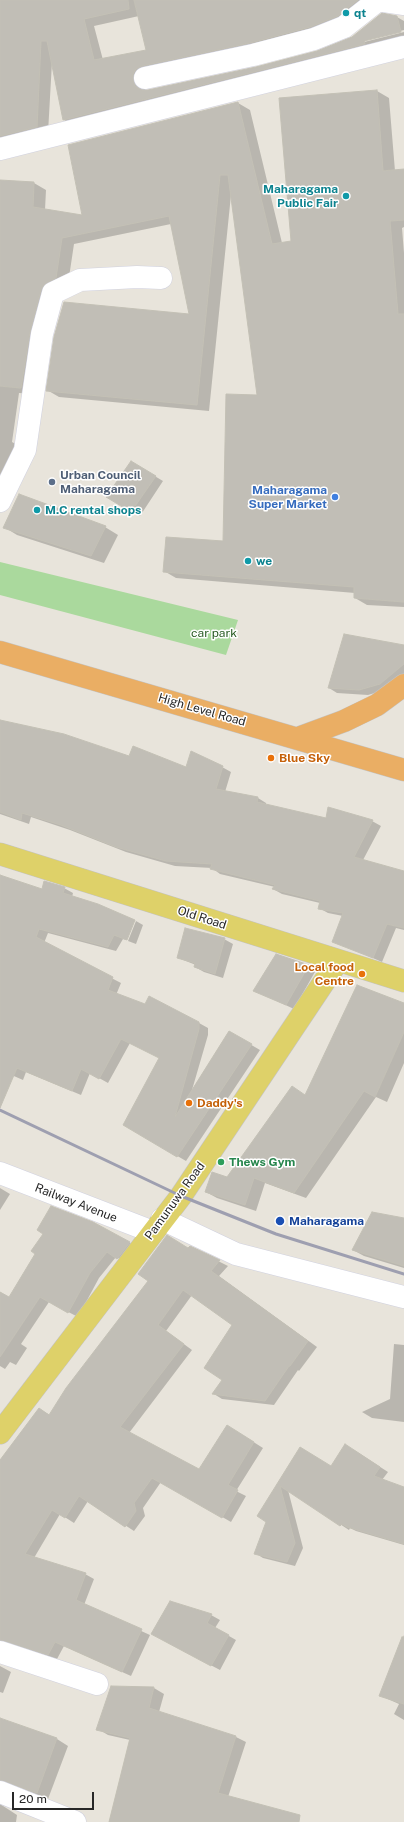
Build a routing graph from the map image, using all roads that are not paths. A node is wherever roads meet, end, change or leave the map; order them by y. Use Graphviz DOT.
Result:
graph roads {
  1 [pos="377,0"];
  2 [pos="404,4"];
  3 [pos="404,47"];
  4 [pos="145,78"];
  5 [pos="0,149"];
  6 [pos="161,278"];
  7 [pos="0,501"];
  8 [pos="0,652"];
  9 [pos="404,686"];
  10 [pos="298,738"];
  11 [pos="403,767"];
  12 [pos="0,854"];
  13 [pos="338,961"];
  14 [pos="404,980"];
  15 [pos="0,1173"];
  16 [pos="158,1226"];
  17 [pos="404,1297"];
  18 [pos="0,1433"];
  19 [pos="0,1652"];
  20 [pos="97,1684"];
  21 [pos="0,1792"];
  22 [pos="75,1822"];
  1 -- 2 [label="street"];
  1 -- 4 [label="street"];
  3 -- 5 [label="street"];
  6 -- 7 [label="street"];
  8 -- 10 [label="highway, High Level Road"];
  9 -- 10 [label="highway"];
  10 -- 11 [label="highway, High Level Road"];
  12 -- 13 [label="main road, Old Road"];
  13 -- 14 [label="main road, Old Road"];
  13 -- 16 [label="main road, Pamunuwa Road"];
  15 -- 16 [label="street, Railway Avenue"];
  16 -- 17 [label="street, Railway Avenue"];
  16 -- 18 [label="main road, Pamunuwa Road"];
  19 -- 20 [label="street"];
  21 -- 22 [label="street"];
}
